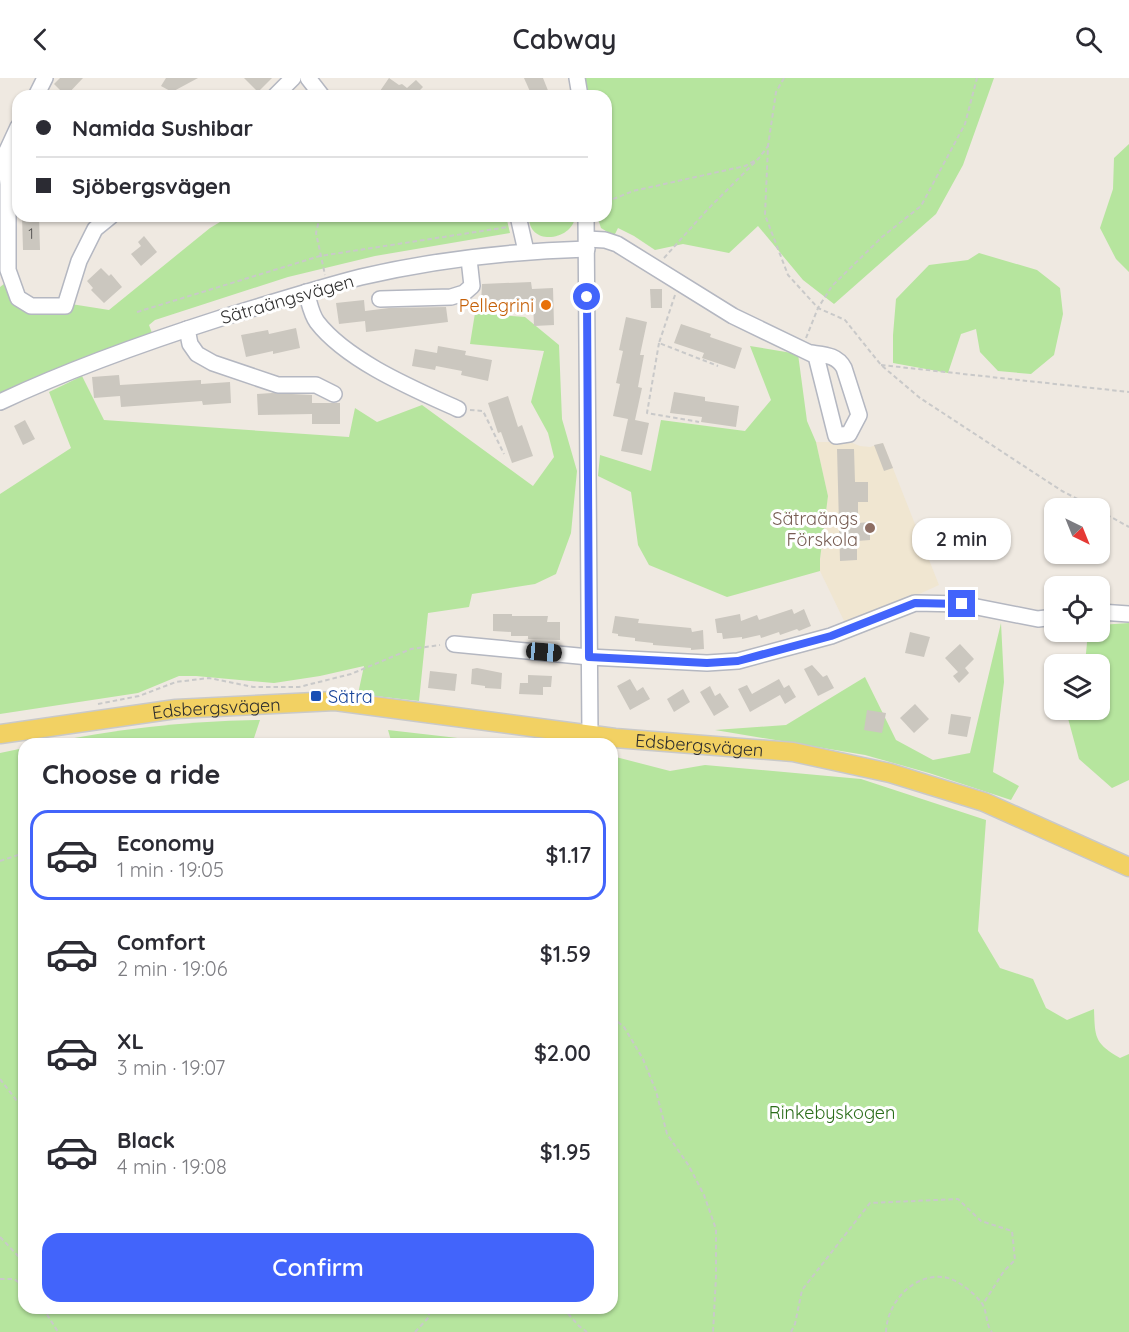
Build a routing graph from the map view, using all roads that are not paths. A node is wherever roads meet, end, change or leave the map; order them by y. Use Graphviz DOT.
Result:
graph roads {
  1 [pos="293,78"];
  2 [pos="308,78"];
  3 [pos="281,90"];
  4 [pos="317,90"];
  5 [pos="12,138"];
  6 [pos="2,155"];
  7 [pos="104,222"];
  8 [pos="519,222"];
  9 [pos="586,222"];
  10 [pos="587,244"];
  11 [pos="526,251"];
  12 [pos="469,259"];
  13 [pos="306,292"];
  14 [pos="380,299"];
  15 [pos="187,329"];
  16 [pos="807,351"];
  17 [pos="334,394"];
  18 [pos="0,402"];
  19 [pos="458,409"];
  20 [pos="1110,613"];
  21 [pos="1129,614"];
  22 [pos="1044,618"];
  23 [pos="454,644"];
  24 [pos="589,657"];
  25 [pos="0,734"];
  26 [pos="590,734"];
  27 [pos="1129,867"];
  1 -- 3 [label="street"];
  2 -- 4 [label="street"];
  5 -- 6 [label="street"];
  6 -- 7 [label="street"];
  8 -- 11 [label="street"];
  9 -- 10 [label="street"];
  10 -- 11 [label="street, Sätraängsvägen"];
  10 -- 16 [label="street, Sätraängsvägen"];
  10 -- 24 [label="street"];
  11 -- 12 [label="street, Sätraängsvägen"];
  12 -- 13 [label="street, Sätraängsvägen"];
  12 -- 14 [label="street"];
  13 -- 15 [label="street, Sätraängsvägen"];
  13 -- 19 [label="street"];
  15 -- 17 [label="street"];
  15 -- 18 [label="street, Sätraängsvägen"];
  16 -- 16 [label="street, Sätraängsvägen"];
  20 -- 21 [label="street"];
  22 -- 24 [label="street"];
  23 -- 24 [label="street"];
  24 -- 26 [label="street"];
  25 -- 26 [label="main road, Edsbergsvägen"];
  26 -- 27 [label="main road, Edsbergsvägen"];
}
